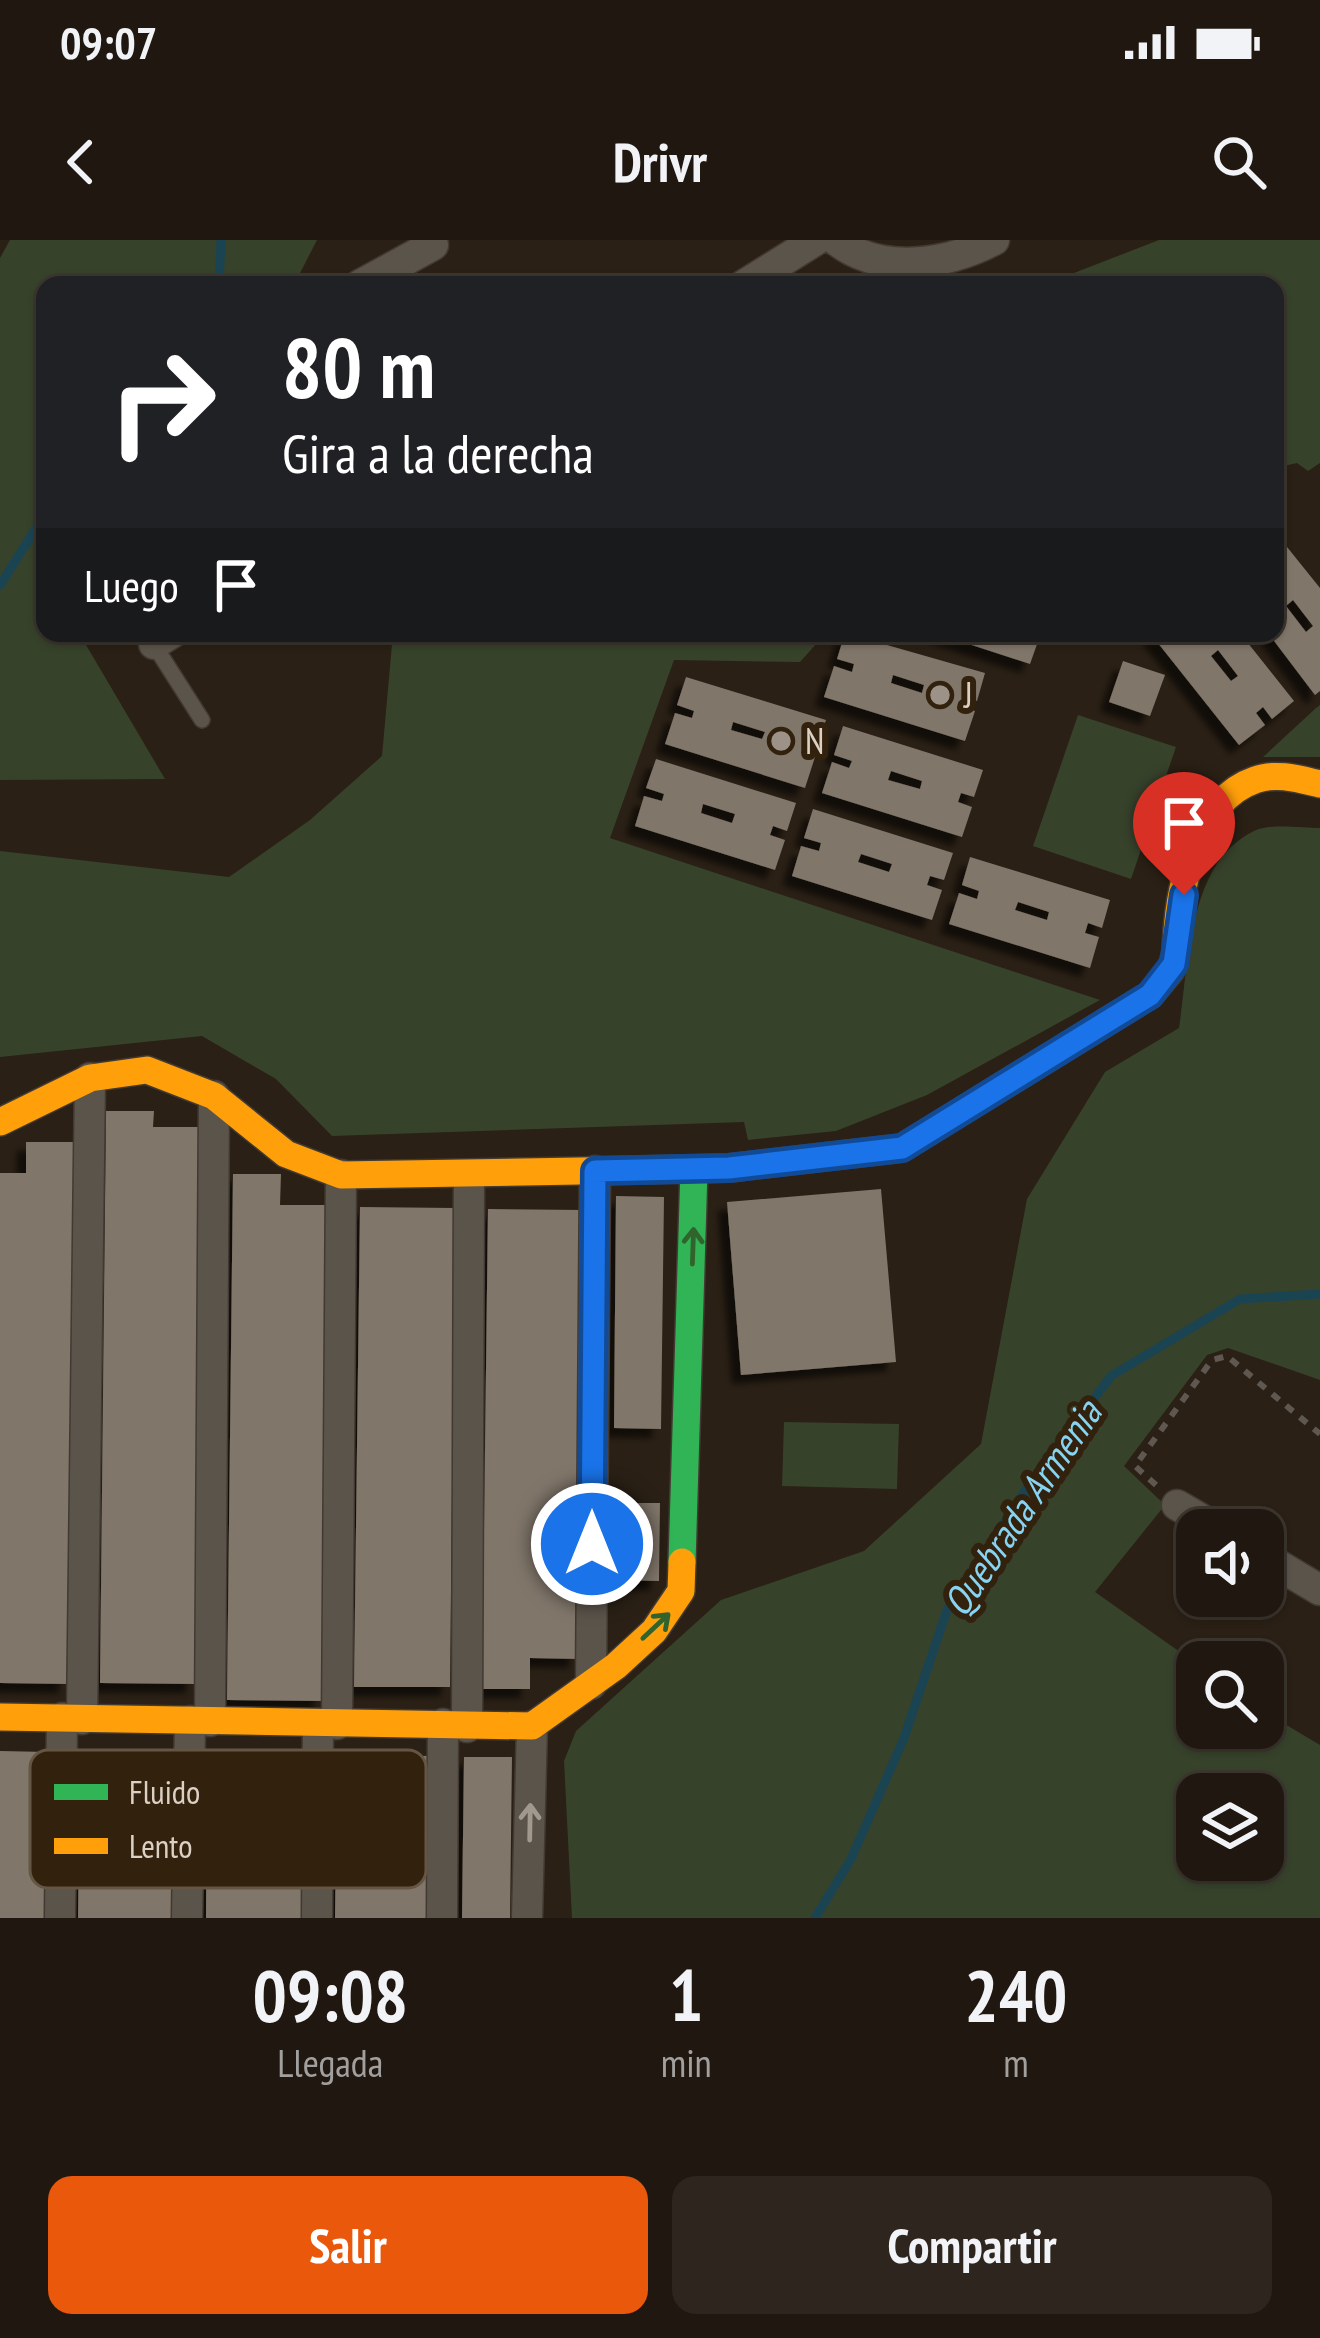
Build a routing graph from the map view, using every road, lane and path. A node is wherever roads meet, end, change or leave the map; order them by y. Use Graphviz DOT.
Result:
graph roads {
  1 [pos="816,240"];
  2 [pos="836,240"];
  3 [pos="994,240"];
  4 [pos="433,245"];
  5 [pos="376,276"];
  6 [pos="758,276"];
  7 [pos="160,642"];
  8 [pos="202,720"];
  9 [pos="1320,784"];
  10 [pos="90,1078"];
  11 [pos="214,1096"];
  12 [pos="0,1122"];
  13 [pos="694,1169"];
  14 [pos="595,1171"];
  15 [pos="340,1175"];
  16 [pos="470,1176"];
  17 [pos="1320,1434"];
  18 [pos="1177,1505"];
  19 [pos="1184,1509"];
  20 [pos="1284,1568"];
  21 [pos="1320,1589"];
  22 [pos="591,1684"];
  23 [pos="0,1717"];
  24 [pos="72,1718"];
  25 [pos="200,1721"];
  26 [pos="327,1724"];
  27 [pos="455,1725"];
  28 [pos="532,1726"];
  29 [pos="70,1750"];
  30 [pos="198,1750"];
  31 [pos="326,1750"];
  32 [pos="62,1888"];
  33 [pos="189,1888"];
  34 [pos="319,1888"];
  35 [pos="60,1918"];
  36 [pos="187,1918"];
  37 [pos="317,1918"];
  38 [pos="442,1918"];
  39 [pos="527,1918"];
  1 -- 6 [label="street"];
  2 -- 3 [label="street"];
  4 -- 5 [label="street"];
  7 -- 8 [label="lane"];
  9 -- 13 [label="street"];
  10 -- 11 [label="street"];
  10 -- 12 [label="street"];
  10 -- 24 [label="street"];
  11 -- 15 [label="street"];
  11 -- 25 [label="street"];
  13 -- 14 [label="street"];
  22 -- 13 [label="street, one-way"];
  14 -- 16 [label="street"];
  14 -- 22 [label="street"];
  15 -- 16 [label="street"];
  15 -- 26 [label="street"];
  16 -- 27 [label="street"];
  17 -- 18 [label="path"];
  18 -- 19 [label="street"];
  20 -- 21 [label="street"];
  22 -- 28 [label="street"];
  23 -- 24 [label="street"];
  24 -- 25 [label="street"];
  24 -- 29 [label="street"];
  25 -- 26 [label="street"];
  25 -- 30 [label="street"];
  26 -- 27 [label="street"];
  26 -- 31 [label="street"];
  27 -- 28 [label="street"];
  27 -- 38 [label="street"];
  39 -- 28 [label="street, one-way"];
  32 -- 35 [label="street"];
  33 -- 36 [label="street"];
  34 -- 37 [label="street"];
}
